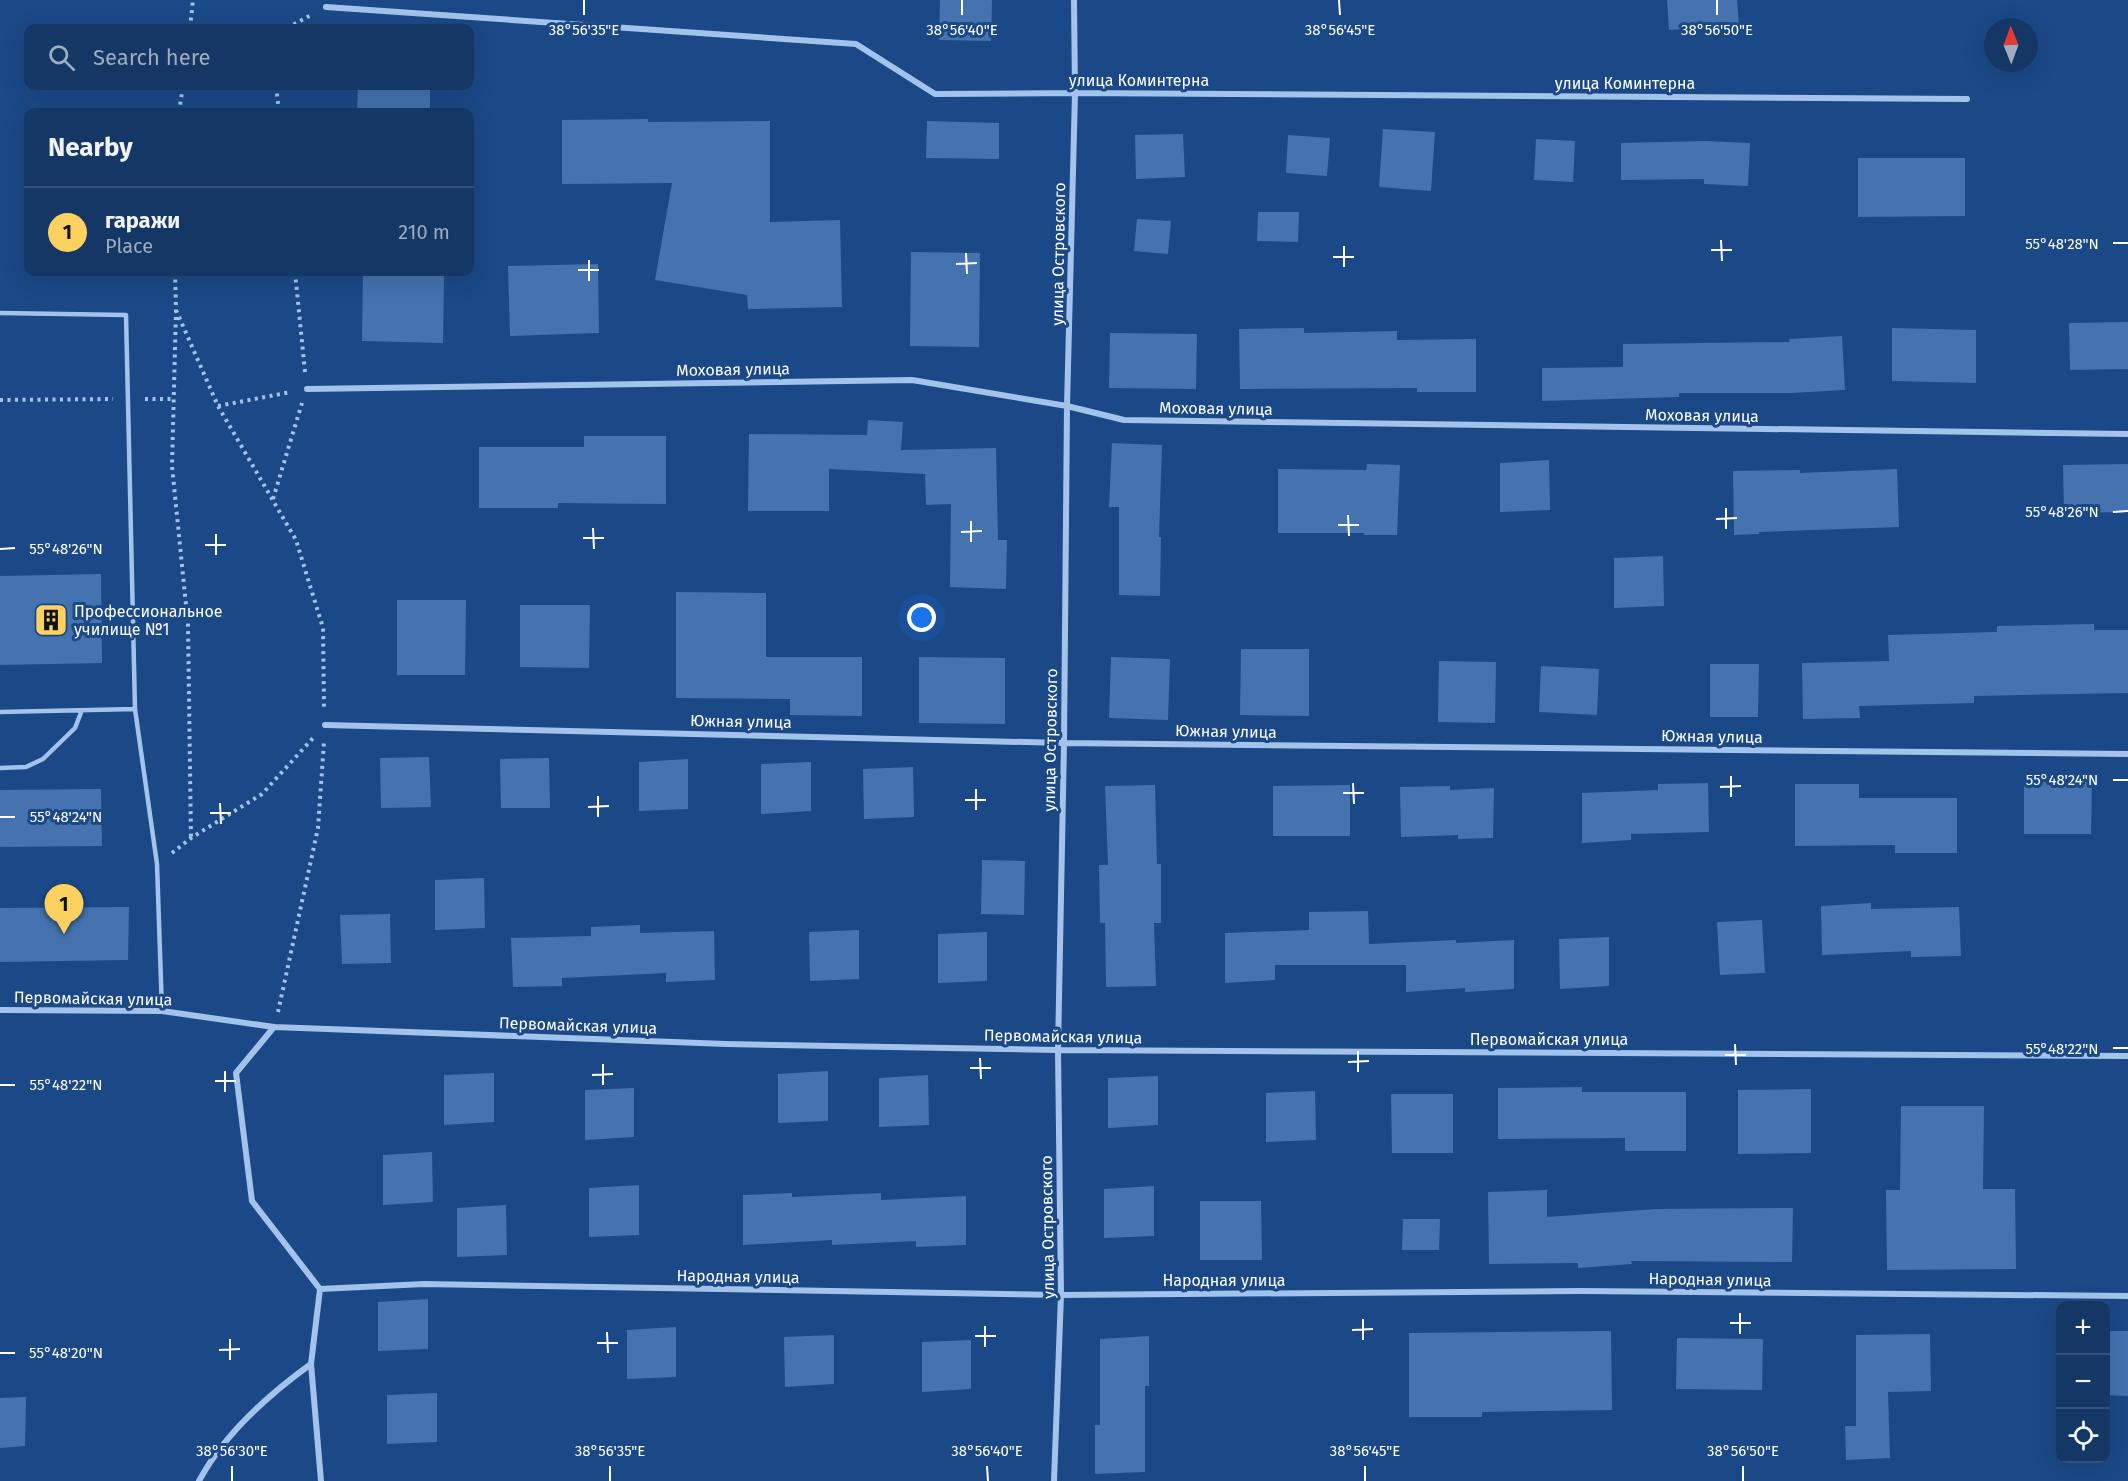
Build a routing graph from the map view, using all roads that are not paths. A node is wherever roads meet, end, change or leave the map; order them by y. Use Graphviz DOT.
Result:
graph roads {
  1 [pos="1074,0"];
  2 [pos="326,7"];
  3 [pos="1075,93"];
  4 [pos="1967,99"];
  5 [pos="0,313"];
  6 [pos="307,389"];
  7 [pos="1067,405"];
  8 [pos="2128,434"];
  9 [pos="135,709"];
  10 [pos="82,710"];
  11 [pos="0,712"];
  12 [pos="325,725"];
  13 [pos="1064,743"];
  14 [pos="2128,754"];
  15 [pos="0,768"];
  16 [pos="0,1010"];
  17 [pos="162,1011"];
  18 [pos="274,1027"];
  19 [pos="1058,1050"];
  20 [pos="2128,1056"];
  21 [pos="320,1289"];
  22 [pos="1061,1295"];
  23 [pos="2128,1296"];
  24 [pos="311,1364"];
  25 [pos="199,1481"];
  26 [pos="321,1481"];
  27 [pos="1054,1481"];
  1 -- 3 [label="street, улица Островского"];
  2 -- 3 [label="street, улица Коминтерна"];
  3 -- 4 [label="street, улица Коминтерна"];
  3 -- 7 [label="street, улица Островского"];
  5 -- 9 [label="lane"];
  6 -- 7 [label="street, Моховая улица"];
  7 -- 8 [label="street, Моховая улица"];
  7 -- 13 [label="street, улица Островского"];
  9 -- 10 [label="lane"];
  9 -- 17 [label="lane"];
  10 -- 11 [label="lane"];
  10 -- 15 [label="lane"];
  12 -- 13 [label="street, Южная улица"];
  13 -- 14 [label="street, Южная улица"];
  13 -- 19 [label="street, улица Островского"];
  16 -- 17 [label="street, Первомайская улица"];
  17 -- 18 [label="street, Первомайская улица"];
  18 -- 19 [label="street, Первомайская улица"];
  18 -- 21 [label="street"];
  19 -- 20 [label="street, Первомайская улица"];
  19 -- 22 [label="street, улица Островского"];
  21 -- 22 [label="street, Народная улица"];
  21 -- 24 [label="street"];
  22 -- 23 [label="street, Народная улица"];
  22 -- 27 [label="street, улица Островского"];
  24 -- 25 [label="street"];
  24 -- 26 [label="street"];
}
